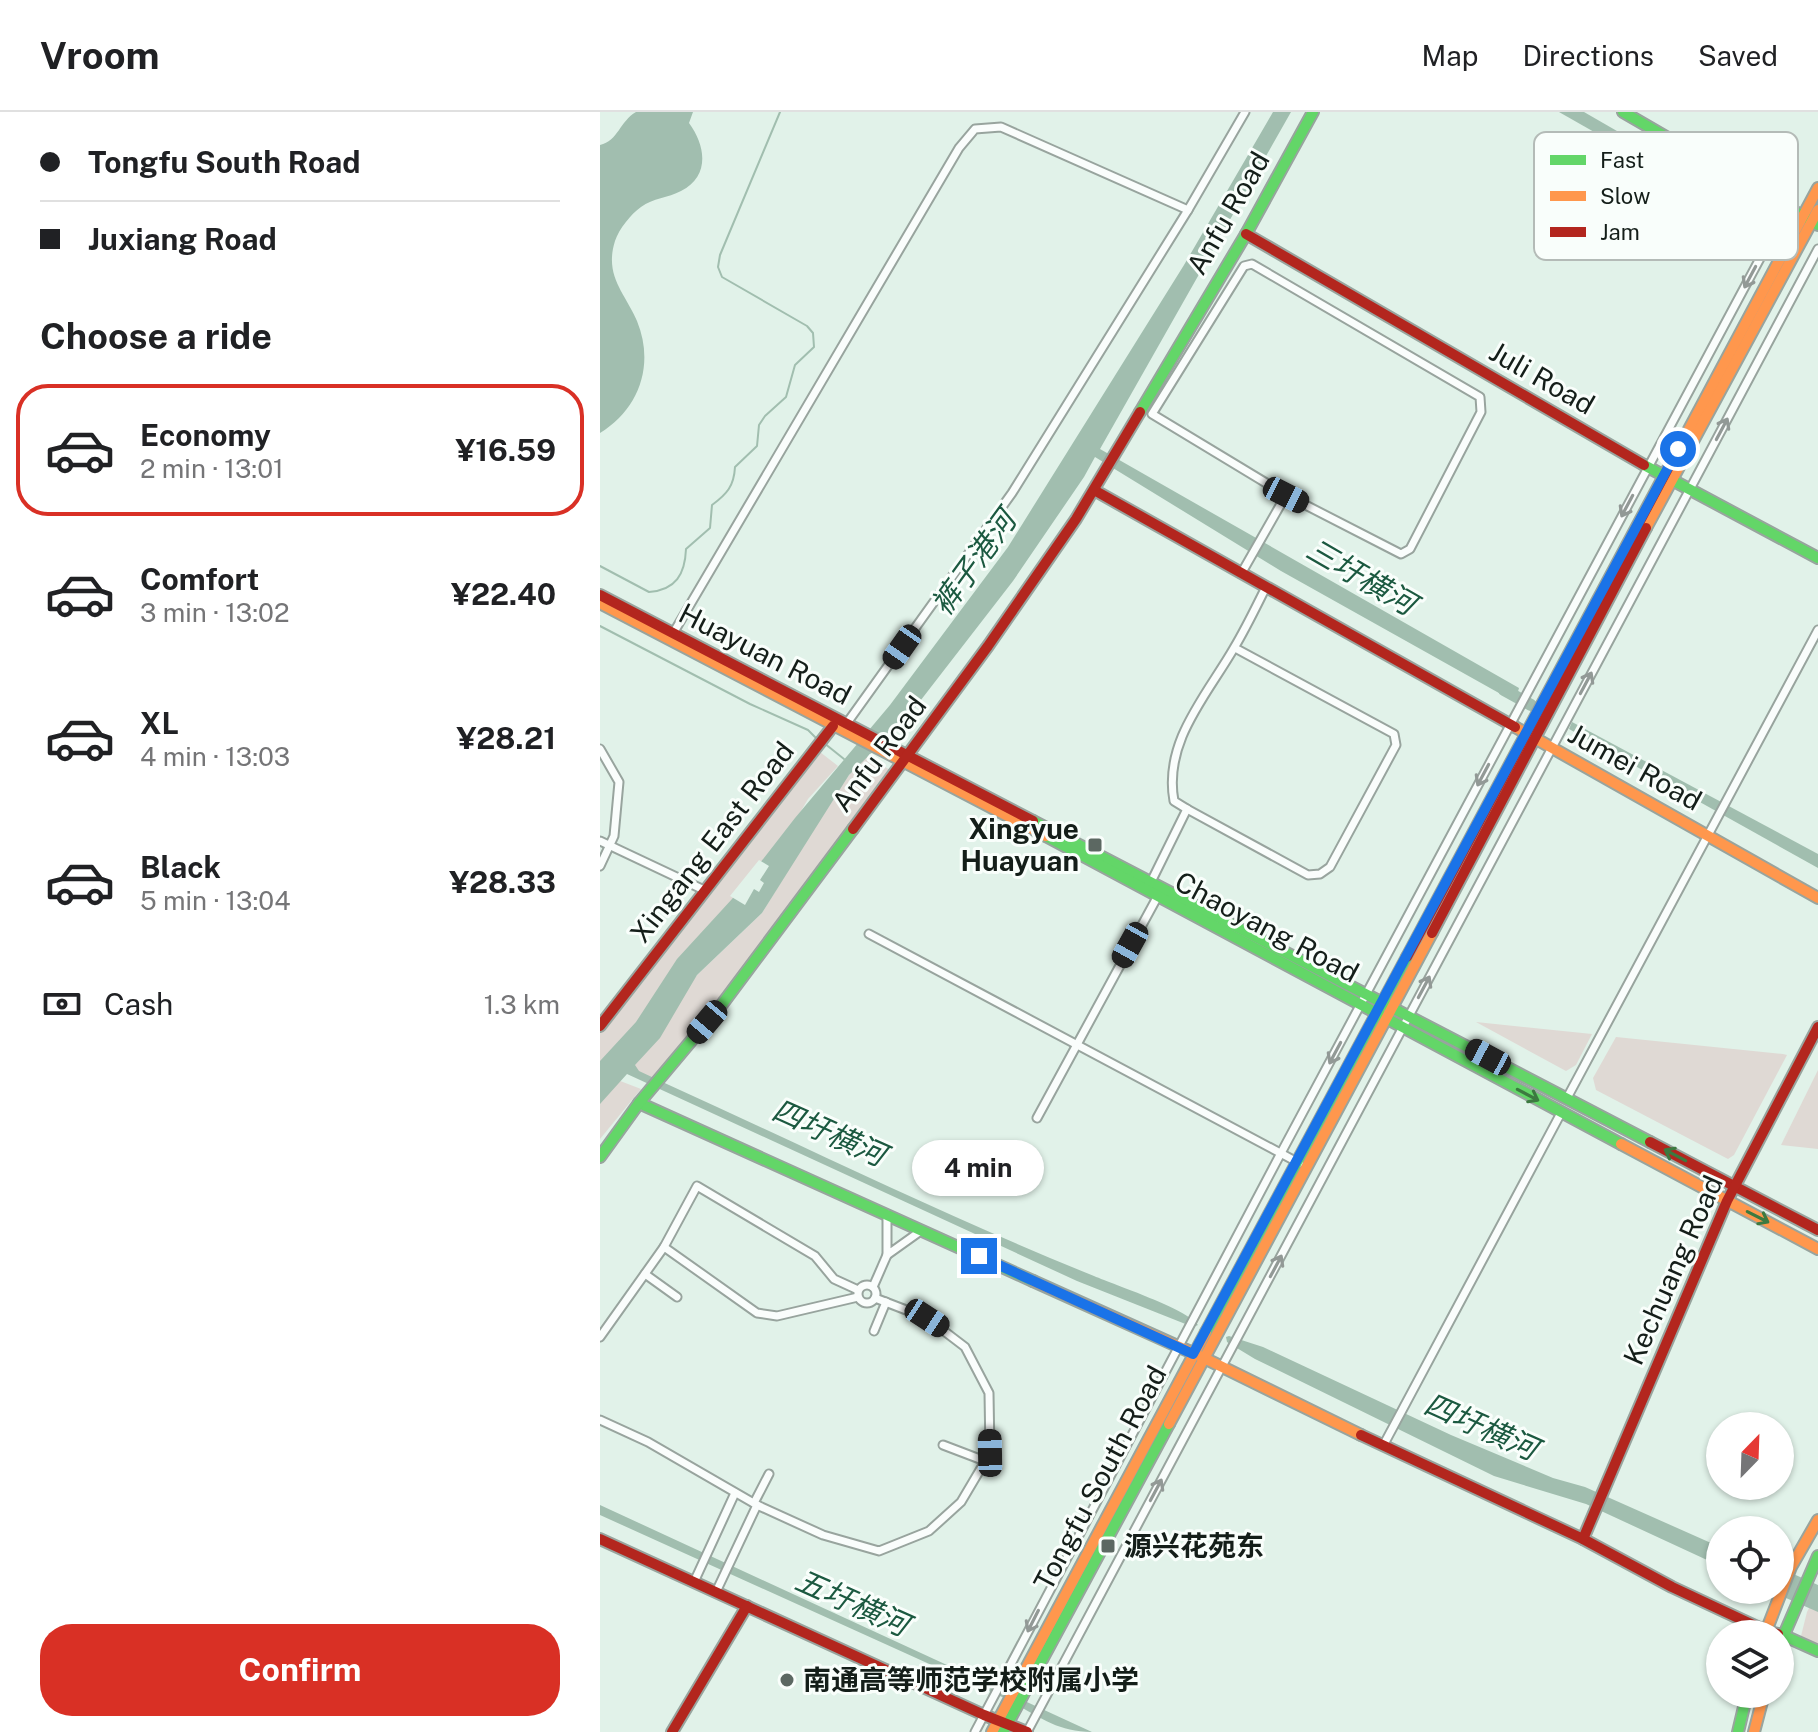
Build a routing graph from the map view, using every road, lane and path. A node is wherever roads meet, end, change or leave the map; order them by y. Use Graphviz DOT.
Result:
graph roads {
  1 [pos="1245,112"];
  2 [pos="1313,112"];
  3 [pos="1623,112"];
  4 [pos="1657,132"];
  5 [pos="1818,188"];
  6 [pos="1188,210"];
  7 [pos="1818,210"];
  8 [pos="1811,221"];
  9 [pos="1246,234"];
  10 [pos="1798,244"];
  11 [pos="1818,249"];
  12 [pos="1759,260"];
  13 [pos="1789,260"];
  14 [pos="1648,467"];
  15 [pos="1668,477"];
  16 [pos="1690,488"];
  17 [pos="1094,490"];
  18 [pos="1286,495"];
  19 [pos="1818,558"];
  20 [pos="1241,574"];
  21 [pos="1266,587"];
  22 [pos="600,595"];
  23 [pos="600,603"];
  24 [pos="1818,630"];
  25 [pos="672,636"];
  26 [pos="1235,648"];
  27 [pos="847,723"];
  28 [pos="1510,725"];
  29 [pos="833,726"];
  30 [pos="857,734"];
  31 [pos="1530,736"];
  32 [pos="1551,748"];
  33 [pos="600,749"];
  34 [pos="906,759"];
  35 [pos="1187,809"];
  36 [pos="1708,836"];
  37 [pos="600,841"];
  38 [pos="609,845"];
  39 [pos="600,866"];
  40 [pos="1149,885"];
  41 [pos="704,890"];
  42 [pos="1160,891"];
  43 [pos="1818,898"];
  44 [pos="869,934"];
  45 [pos="1368,994"];
  46 [pos="1387,1004"];
  47 [pos="1361,1005"];
  48 [pos="1409,1015"];
  49 [pos="1381,1016"];
  50 [pos="600,1026"];
  51 [pos="1818,1027"];
  52 [pos="1403,1028"];
  53 [pos="1075,1045"];
  54 [pos="1567,1098"];
  55 [pos="639,1103"];
  56 [pos="1561,1113"];
  57 [pos="1037,1118"];
  58 [pos="1281,1153"];
  59 [pos="600,1157"];
  60 [pos="1297,1162"];
  61 [pos="1308,1167"];
  62 [pos="1734,1186"];
  63 [pos="1727,1201"];
  64 [pos="887,1214"];
  65 [pos="922,1230"];
  66 [pos="1818,1230"];
  67 [pos="664,1247"];
  68 [pos="1818,1249"];
  69 [pos="887,1255"];
  70 [pos="645,1274"];
  71 [pos="873,1287"];
  72 [pos="858,1294"];
  73 [pos="677,1297"];
  74 [pos="875,1298"];
  75 [pos="886,1302"];
  76 [pos="874,1331"];
  77 [pos="600,1337"];
  78 [pos="1178,1347"];
  79 [pos="1198,1356"];
  80 [pos="1222,1367"];
  81 [pos="600,1420"];
  82 [pos="943,1445"];
  83 [pos="1383,1446"];
  84 [pos="985,1461"];
  85 [pos="769,1474"];
  86 [pos="735,1493"];
  87 [pos="755,1504"];
  88 [pos="1818,1520"];
  89 [pos="600,1539"];
  90 [pos="1583,1539"];
  91 [pos="1818,1556"];
  92 [pos="694,1582"];
  93 [pos="716,1592"];
  94 [pos="747,1606"];
  95 [pos="1739,1620"];
  96 [pos="1770,1620"];
  97 [pos="1788,1620"];
  98 [pos="1794,1642"];
  99 [pos="1818,1651"];
  100 [pos="1744,1708"];
  101 [pos="1760,1708"];
  102 [pos="984,1715"];
  103 [pos="1001,1728"];
  104 [pos="672,1732"];
  105 [pos="975,1732"];
  106 [pos="1027,1732"];
  107 [pos="1738,1732"];
  108 [pos="1754,1732"];
  1 -- 6 [label="street"];
  2 -- 9 [label="street, Anfu Road"];
  3 -- 4 [label="street"];
  5 -- 8 [label="street, Tongfu South Road"];
  6 -- 25 [label="street"];
  6 -- 27 [label="street"];
  7 -- 8 [label="street, Tongfu South Road"];
  8 -- 10 [label="street, Tongfu South Road"];
  9 -- 14 [label="street, Juli Road"];
  9 -- 17 [label="street, Anfu Road"];
  16 -- 11 [label="street, one-way"];
  12 -- 14 [label="street, one-way"];
  13 -- 15 [label="street, Tongfu South Road"];
  14 -- 15 [label="street, Juli Road"];
  14 -- 28 [label="street, one-way"];
  15 -- 16 [label="street, Juli Road"];
  15 -- 31 [label="street, Tongfu South Road"];
  16 -- 19 [label="street, Juli Road"];
  32 -- 16 [label="street, one-way"];
  17 -- 20 [label="street, Jumei Road"];
  17 -- 34 [label="street, Anfu Road"];
  18 -- 18 [label="street"];
  18 -- 20 [label="street"];
  20 -- 21 [label="street, Jumei Road"];
  21 -- 26 [label="street"];
  21 -- 28 [label="street, Jumei Road"];
  22 -- 25 [label="street, Huayuan Road"];
  23 -- 25 [label="street, Huayuan Road"];
  24 -- 36 [label="street"];
  25 -- 27 [label="street, Huayuan Road"];
  25 -- 29 [label="street, Huayuan Road"];
  26 -- 35 [label="street"];
  26 -- 35 [label="street"];
  27 -- 30 [label="street, Huayuan Road"];
  28 -- 31 [label="street, Jumei Road"];
  28 -- 45 [label="street, one-way"];
  29 -- 30 [label="street, Huayuan Road"];
  29 -- 41 [label="street, Xingang East Road"];
  30 -- 34 [label="street, Huayuan Road"];
  31 -- 32 [label="street, Jumei Road"];
  31 -- 46 [label="street, Tongfu South Road"];
  32 -- 36 [label="street, Jumei Road"];
  48 -- 32 [label="street, one-way"];
  33 -- 38 [label="street"];
  34 -- 40 [label="street, Chaoyang Road"];
  34 -- 55 [label="street, Anfu Road"];
  35 -- 40 [label="street"];
  36 -- 43 [label="street, Jumei Road"];
  36 -- 54 [label="street"];
  37 -- 38 [label="street"];
  38 -- 39 [label="street"];
  38 -- 41 [label="street"];
  40 -- 42 [label="street, Chaoyang Road"];
  41 -- 50 [label="street, Xingang East Road"];
  42 -- 45 [label="street, Chaoyang Road"];
  42 -- 47 [label="street, Chaoyang Road"];
  42 -- 53 [label="street"];
  44 -- 53 [label="street"];
  45 -- 46 [label="street, Chaoyang Road"];
  45 -- 47 [label="street"];
  46 -- 48 [label="street, Chaoyang Road"];
  46 -- 49 [label="street, Tongfu South Road"];
  47 -- 49 [label="street, Chaoyang Road"];
  47 -- 58 [label="street, one-way"];
  48 -- 52 [label="street"];
  48 -- 54 [label="street, Chaoyang Road"];
  49 -- 52 [label="street, Chaoyang Road"];
  49 -- 60 [label="street, Tongfu South Road"];
  49 -- 61 [label="street, Tongfu South Road"];
  51 -- 62 [label="street, Kechuang Road"];
  52 -- 56 [label="street, Chaoyang Road, one-way"];
  80 -- 52 [label="street, one-way"];
  53 -- 57 [label="street"];
  53 -- 58 [label="street"];
  62 -- 54 [label="street, Chaoyang Road, one-way"];
  55 -- 59 [label="street, Anfu Road"];
  55 -- 64 [label="street"];
  56 -- 63 [label="street, Chaoyang Road"];
  56 -- 83 [label="street"];
  58 -- 60 [label="street"];
  58 -- 78 [label="street"];
  60 -- 61 [label="street"];
  60 -- 79 [label="street, Tongfu South Road"];
  61 -- 79 [label="street, Tongfu South Road"];
  62 -- 63 [label="street, Kechuang Road"];
  62 -- 66 [label="street, Chaoyang Road"];
  63 -- 68 [label="street, Chaoyang Road, one-way"];
  63 -- 90 [label="street, Kechuang Road"];
  64 -- 65 [label="street"];
  64 -- 69 [label="street"];
  65 -- 69 [label="street"];
  65 -- 78 [label="street"];
  67 -- 70 [label="street"];
  67 -- 72 [label="street"];
  67 -- 72 [label="street"];
  69 -- 71 [label="street"];
  70 -- 73 [label="street"];
  70 -- 77 [label="street"];
  71 -- 72 [label="street"];
  71 -- 74 [label="street"];
  72 -- 74 [label="street"];
  74 -- 75 [label="street"];
  75 -- 76 [label="street"];
  75 -- 84 [label="street"];
  78 -- 79 [label="street"];
  78 -- 102 [label="street, one-way"];
  79 -- 80 [label="street"];
  79 -- 103 [label="street, Tongfu South Road"];
  80 -- 83 [label="street"];
  106 -- 80 [label="street, one-way"];
  81 -- 86 [label="street"];
  82 -- 84 [label="street"];
  83 -- 90 [label="street"];
  84 -- 87 [label="street"];
  85 -- 87 [label="street"];
  86 -- 87 [label="street"];
  86 -- 92 [label="street"];
  87 -- 93 [label="street"];
  88 -- 96 [label="street"];
  89 -- 92 [label="street"];
  90 -- 95 [label="street"];
  91 -- 97 [label="street"];
  92 -- 93 [label="street"];
  93 -- 94 [label="street"];
  94 -- 102 [label="street"];
  94 -- 104 [label="street"];
  98 -- 99 [label="street"];
  100 -- 107 [label="street"];
  101 -- 108 [label="street"];
  102 -- 103 [label="street"];
  102 -- 105 [label="street"];
  103 -- 106 [label="street"];
}
